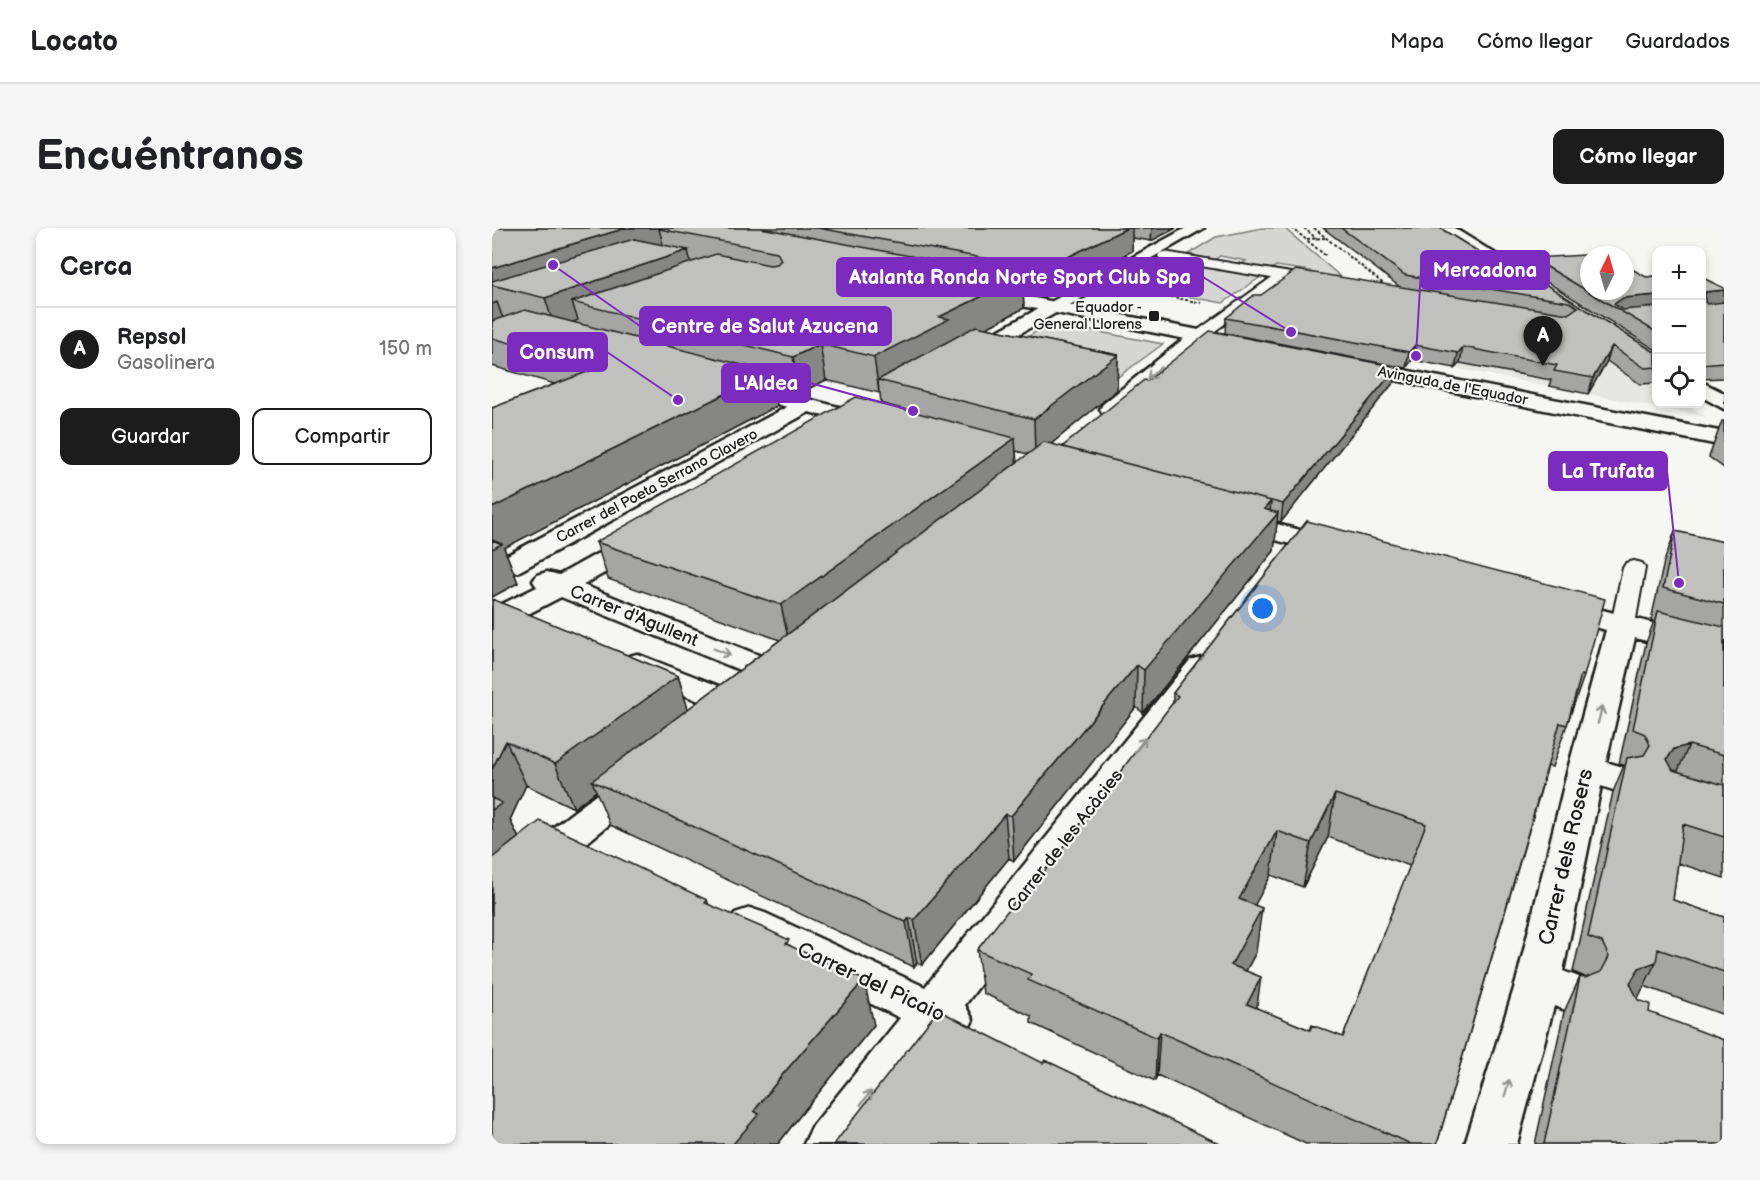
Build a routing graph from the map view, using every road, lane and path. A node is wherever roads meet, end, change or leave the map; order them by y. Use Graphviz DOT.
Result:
graph roads {
  1 [pos="1197,228"];
  2 [pos="1292,228"];
  3 [pos="1304,228"];
  4 [pos="1314,228"];
  5 [pos="1444,228"];
  6 [pos="1327,238"];
  7 [pos="1317,239"];
  8 [pos="1131,245"];
  9 [pos="1160,253"];
  10 [pos="1282,276"];
  11 [pos="1329,283"];
  12 [pos="1186,284"];
  13 [pos="1388,287"];
  14 [pos="959,288"];
  15 [pos="1134,290"];
  16 [pos="1549,293"];
  17 [pos="1167,296"];
  18 [pos="1053,306"];
  19 [pos="1236,309"];
  20 [pos="1200,336"];
  21 [pos="1268,349"];
  22 [pos="1336,363"];
  23 [pos="951,366"];
  24 [pos="704,377"];
  25 [pos="1706,391"];
  26 [pos="889,401"];
  27 [pos="1724,402"];
  28 [pos="806,405"];
  29 [pos="858,419"];
  30 [pos="1093,424"];
  31 [pos="892,428"];
  32 [pos="827,436"];
  33 [pos="1724,439"];
  34 [pos="1210,514"];
  35 [pos="663,528"];
  36 [pos="1358,554"];
  37 [pos="500,563"];
  38 [pos="1634,568"];
  39 [pos="561,586"];
  40 [pos="1531,600"];
  41 [pos="501,616"];
  42 [pos="1623,624"];
  43 [pos="542,625"];
  44 [pos="1220,643"];
  45 [pos="607,651"];
  46 [pos="1724,652"];
  47 [pos="735,704"];
  48 [pos="707,726"];
  49 [pos="661,764"];
  50 [pos="567,837"];
  51 [pos="610,858"];
  52 [pos="492,896"];
  53 [pos="717,909"];
  54 [pos="932,1011"];
  55 [pos="985,1037"];
  56 [pos="830,1144"];
  57 [pos="1491,1144"];
  1 -- 9 [label="street"];
  2 -- 7 [label="path"];
  3 -- 7 [label="path"];
  4 -- 6 [label="path"];
  5 -- 16 [label="street"];
  6 -- 7 [label="path"];
  6 -- 13 [label="path"];
  8 -- 9 [label="street"];
  9 -- 10 [label="street"];
  9 -- 18 [label="street"];
  10 -- 11 [label="street"];
  10 -- 19 [label="street"];
  12 -- 17 [label="path"];
  14 -- 18 [label="street"];
  15 -- 17 [label="path"];
  17 -- 19 [label="path"];
  18 -- 20 [label="street"];
  18 -- 23 [label="street"];
  19 -- 20 [label="street"];
  20 -- 21 [label="street"];
  20 -- 30 [label="street, one-way"];
  22 -- 33 [label="street, Avinguda de l'Equador"];
  24 -- 28 [label="street"];
  25 -- 27 [label="street"];
  26 -- 29 [label="street"];
  28 -- 29 [label="street"];
  28 -- 37 [label="street, Carrer del Poeta Serrano Clavero"];
  29 -- 31 [label="street"];
  29 -- 32 [label="street"];
  34 -- 36 [label="street"];
  35 -- 39 [label="street"];
  37 -- 39 [label="street, Carrer d'Agullent"];
  38 -- 42 [label="street, Carrer dels Rosers"];
  39 -- 41 [label="street"];
  39 -- 47 [label="street, Carrer d'Agullent, one-way"];
  40 -- 42 [label="street"];
  41 -- 43 [label="street"];
  42 -- 46 [label="street"];
  57 -- 42 [label="street, Carrer dels Rosers, one-way"];
  54 -- 44 [label="street, Carrer de les Acàcies, one-way"];
  45 -- 47 [label="street"];
  47 -- 48 [label="street"];
  49 -- 50 [label="street"];
  50 -- 51 [label="street"];
  50 -- 52 [label="street"];
  53 -- 54 [label="street, Carrer del Picaio"];
  54 -- 55 [label="street, Carrer del Picaio"];
  56 -- 54 [label="street, Carrer de les Acàcies, one-way"];
}
